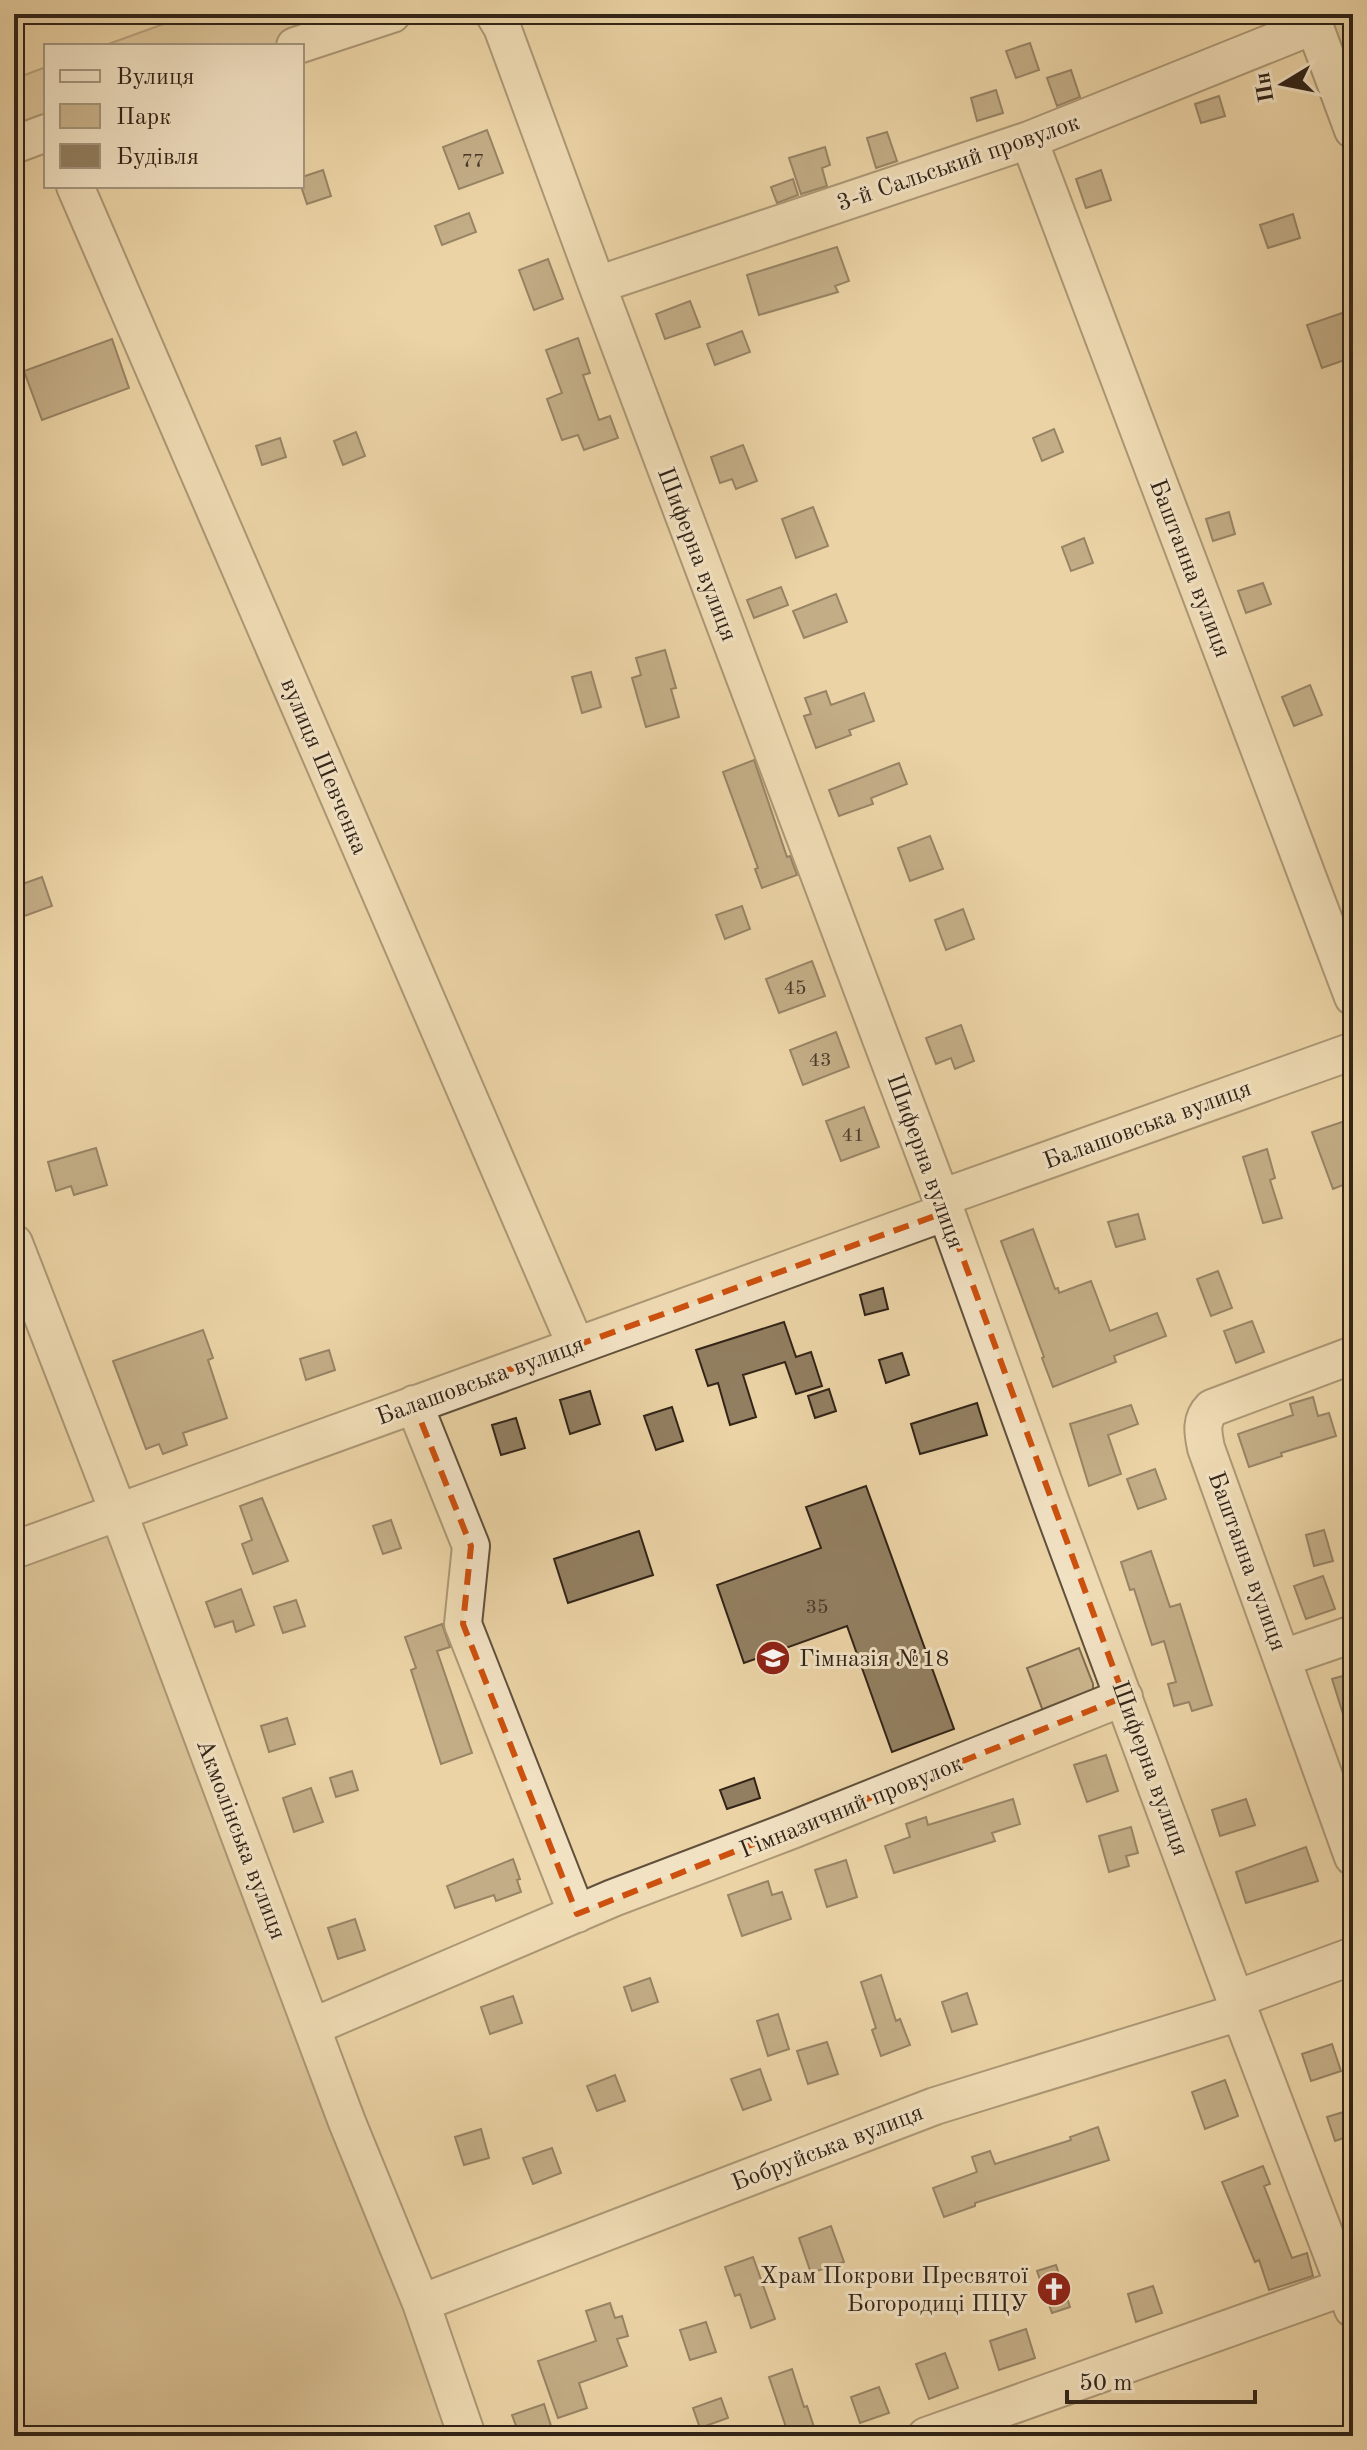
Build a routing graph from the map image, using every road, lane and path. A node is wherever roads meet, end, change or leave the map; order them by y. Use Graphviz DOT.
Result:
graph roads {
  1 [pos="494,14"];
  2 [pos="385,15"];
  3 [pos="1312,20"];
  4 [pos="301,44"];
  5 [pos="1342,64"];
  6 [pos="1353,130"];
  7 [pos="44,134"];
  8 [pos="1029,140"];
  9 [pos="14,145"];
  10 [pos="76,188"];
  11 [pos="597,285"];
  12 [pos="1353,997"];
  13 [pos="1353,1051"];
  14 [pos="943,1205"];
  15 [pos="16,1256"];
  16 [pos="576,1346"];
  17 [pos="1353,1355"];
  18 [pos="414,1404"];
  19 [pos="118,1511"];
  20 [pos="14,1550"];
  21 [pos="1353,1634"];
  22 [pos="1283,1658"];
  23 [pos="1124,1697"];
  24 [pos="1353,1857"];
  25 [pos="577,1914"];
  26 [pos="1353,1956"];
  27 [pos="1238,2006"];
  28 [pos="312,2027"];
  29 [pos="1350,2293"];
  30 [pos="421,2303"];
  31 [pos="467,2436"];
  32 [pos="926,2436"];
  1 -- 11 [label="street, Шиферна вулиця"];
  2 -- 4 [label="street"];
  3 -- 5 [label="street"];
  3 -- 8 [label="street, 3-й Сальський провулок"];
  5 -- 6 [label="street"];
  7 -- 9 [label="street"];
  8 -- 11 [label="street, 3-й Сальський провулок"];
  8 -- 12 [label="street, Баштанна вулиця"];
  10 -- 16 [label="street, вулиця Шевченка"];
  11 -- 14 [label="street, Шиферна вулиця"];
  13 -- 14 [label="street, Балашовська вулиця"];
  14 -- 16 [label="street, Балашовська вулиця"];
  14 -- 23 [label="street, Шиферна вулиця"];
  15 -- 19 [label="street, Акмолінська вулиця"];
  16 -- 18 [label="street, Балашовська вулиця"];
  17 -- 22 [label="street, Баштанна вулиця"];
  18 -- 19 [label="street, Балашовська вулиця"];
  18 -- 25 [label="street"];
  19 -- 20 [label="street, Балашовська вулиця"];
  19 -- 28 [label="street, Акмолінська вулиця"];
  21 -- 22 [label="street"];
  22 -- 24 [label="street, Баштанна вулиця"];
  23 -- 25 [label="street, Гімназичний провулок"];
  23 -- 27 [label="street, Шиферна вулиця"];
  25 -- 28 [label="street, Гімназичний провулок"];
  26 -- 27 [label="street, Бобруйська вулиця"];
  27 -- 29 [label="street, Шиферна вулиця"];
  27 -- 30 [label="street, Бобруйська вулиця"];
  28 -- 30 [label="street, Акмолінська вулиця"];
  29 -- 32 [label="street"];
  30 -- 31 [label="street, Акмолінська вулиця"];
}
